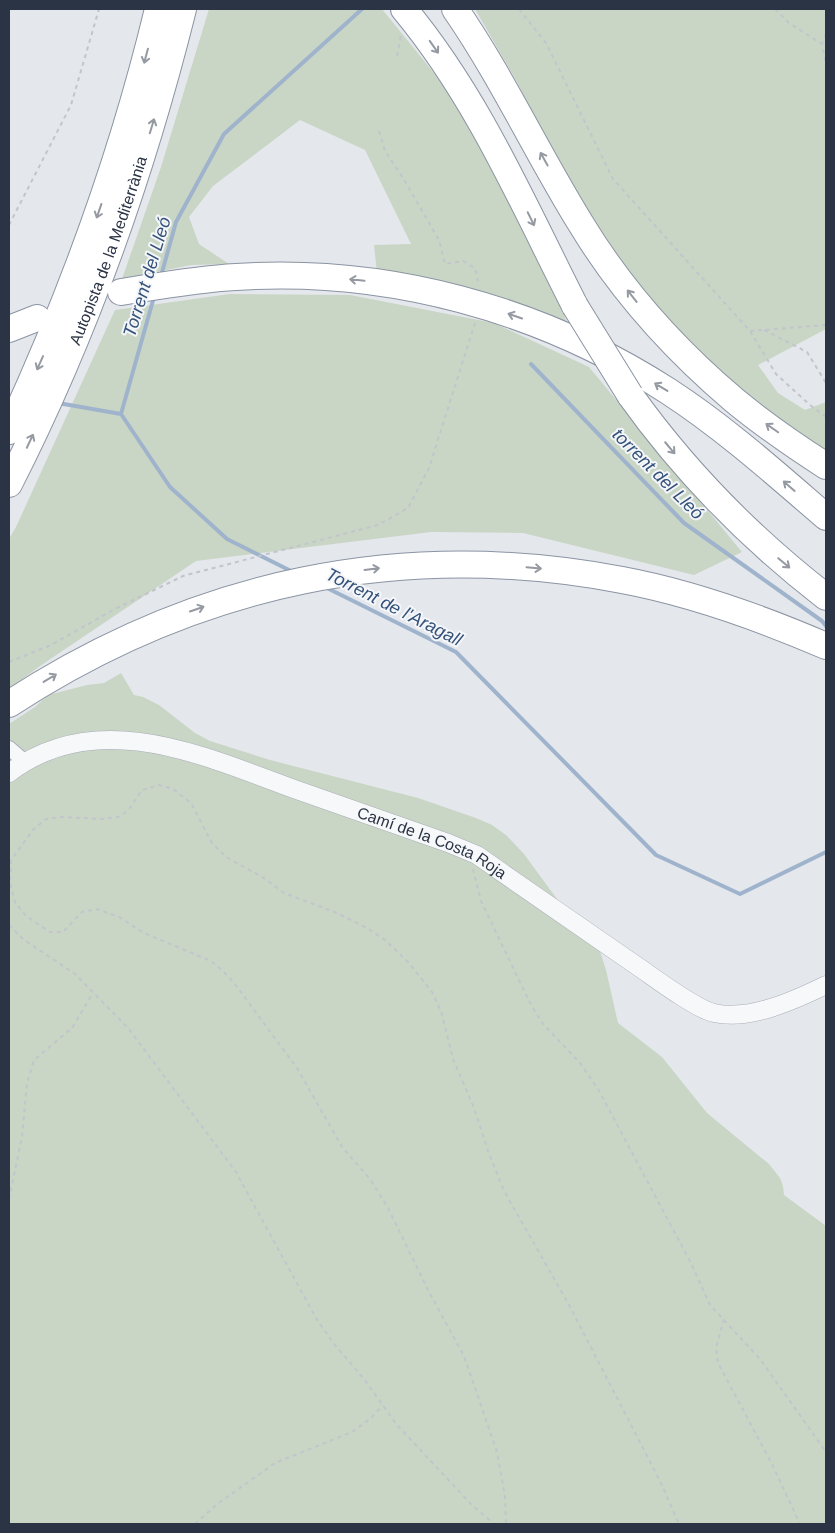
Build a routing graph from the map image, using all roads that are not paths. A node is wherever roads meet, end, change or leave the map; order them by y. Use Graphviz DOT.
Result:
graph roads {
  1 [pos="158,9"];
  2 [pos="183,9"];
  3 [pos="404,9"];
  4 [pos="455,9"];
  5 [pos="121,292"];
  6 [pos="37,318"];
  7 [pos="9,330"];
  8 [pos="9,431"];
  9 [pos="826,466"];
  10 [pos="9,484"];
  11 [pos="826,518"];
  12 [pos="826,597"];
  13 [pos="826,646"];
  14 [pos="9,704"];
  15 [pos="9,748"];
  16 [pos="24,761"];
  17 [pos="9,773"];
  18 [pos="826,985"];
  1 -- 8 [label="highway, Autopista de la Mediterrània, one-way"];
  10 -- 2 [label="highway, Autopista de la Mediterrània, one-way"];
  3 -- 12 [label="highway, one-way, bridge"];
  9 -- 4 [label="highway, one-way"];
  11 -- 5 [label="highway, one-way"];
  6 -- 7 [label="highway"];
  14 -- 13 [label="highway, one-way"];
  15 -- 16 [label="street"];
  16 -- 17 [label="street, Camí de la Costa Roja"];
  16 -- 18 [label="street, Camí de la Costa Roja"];
}
